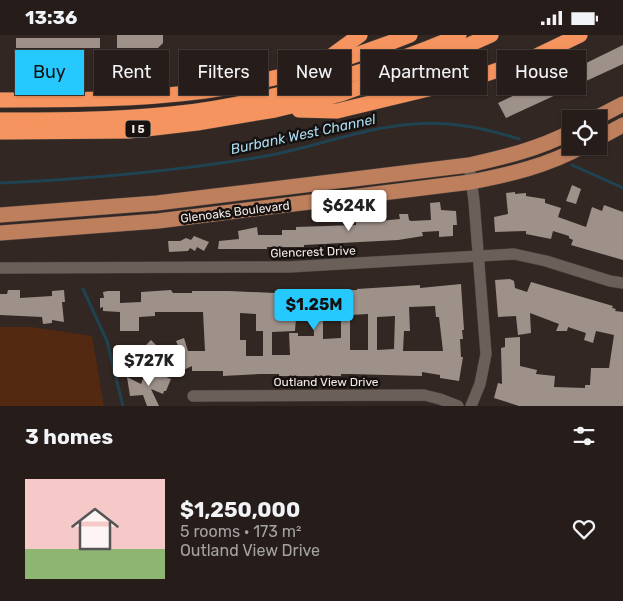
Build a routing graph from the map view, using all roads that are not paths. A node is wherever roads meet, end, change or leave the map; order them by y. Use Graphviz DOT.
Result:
graph roads {
  1 [pos="360,35"];
  2 [pos="410,35"];
  3 [pos="440,35"];
  4 [pos="459,35"];
  5 [pos="491,35"];
  6 [pos="580,35"];
  7 [pos="340,50"];
  8 [pos="351,56"];
  9 [pos="278,77"];
  10 [pos="0,100"];
  11 [pos="623,104"];
  12 [pos="275,110"];
  13 [pos="0,112"];
  14 [pos="607,112"];
  15 [pos="0,120"];
  16 [pos="623,125"];
  17 [pos="0,132"];
  18 [pos="607,134"];
  19 [pos="562,136"];
  20 [pos="564,155"];
  21 [pos="469,165"];
  22 [pos="471,182"];
  23 [pos="0,215"];
  24 [pos="0,233"];
  25 [pos="478,257"];
  26 [pos="0,268"];
  27 [pos="623,283"];
  28 [pos="193,395"];
  29 [pos="458,406"];
  30 [pos="471,406"];
  1 -- 7 [label="highway"];
  2 -- 8 [label="highway"];
  3 -- 13 [label="highway"];
  4 -- 15 [label="highway"];
  5 -- 12 [label="highway, I 5"];
  6 -- 12 [label="highway"];
  9 -- 10 [label="highway"];
  11 -- 14 [label="main road"];
  12 -- 17 [label="highway, I 5"];
  16 -- 18 [label="main road"];
  19 -- 21 [label="main road, Glenoaks Boulevard"];
  20 -- 22 [label="main road, Glenoaks Boulevard"];
  21 -- 22 [label="street"];
  21 -- 23 [label="main road, Glenoaks Boulevard"];
  22 -- 24 [label="main road, Glenoaks Boulevard"];
  22 -- 25 [label="street"];
  25 -- 26 [label="street, Glencrest Drive"];
  25 -- 27 [label="street, Glencrest Drive"];
  25 -- 30 [label="street"];
  28 -- 29 [label="street, Outland View Drive"];
}
